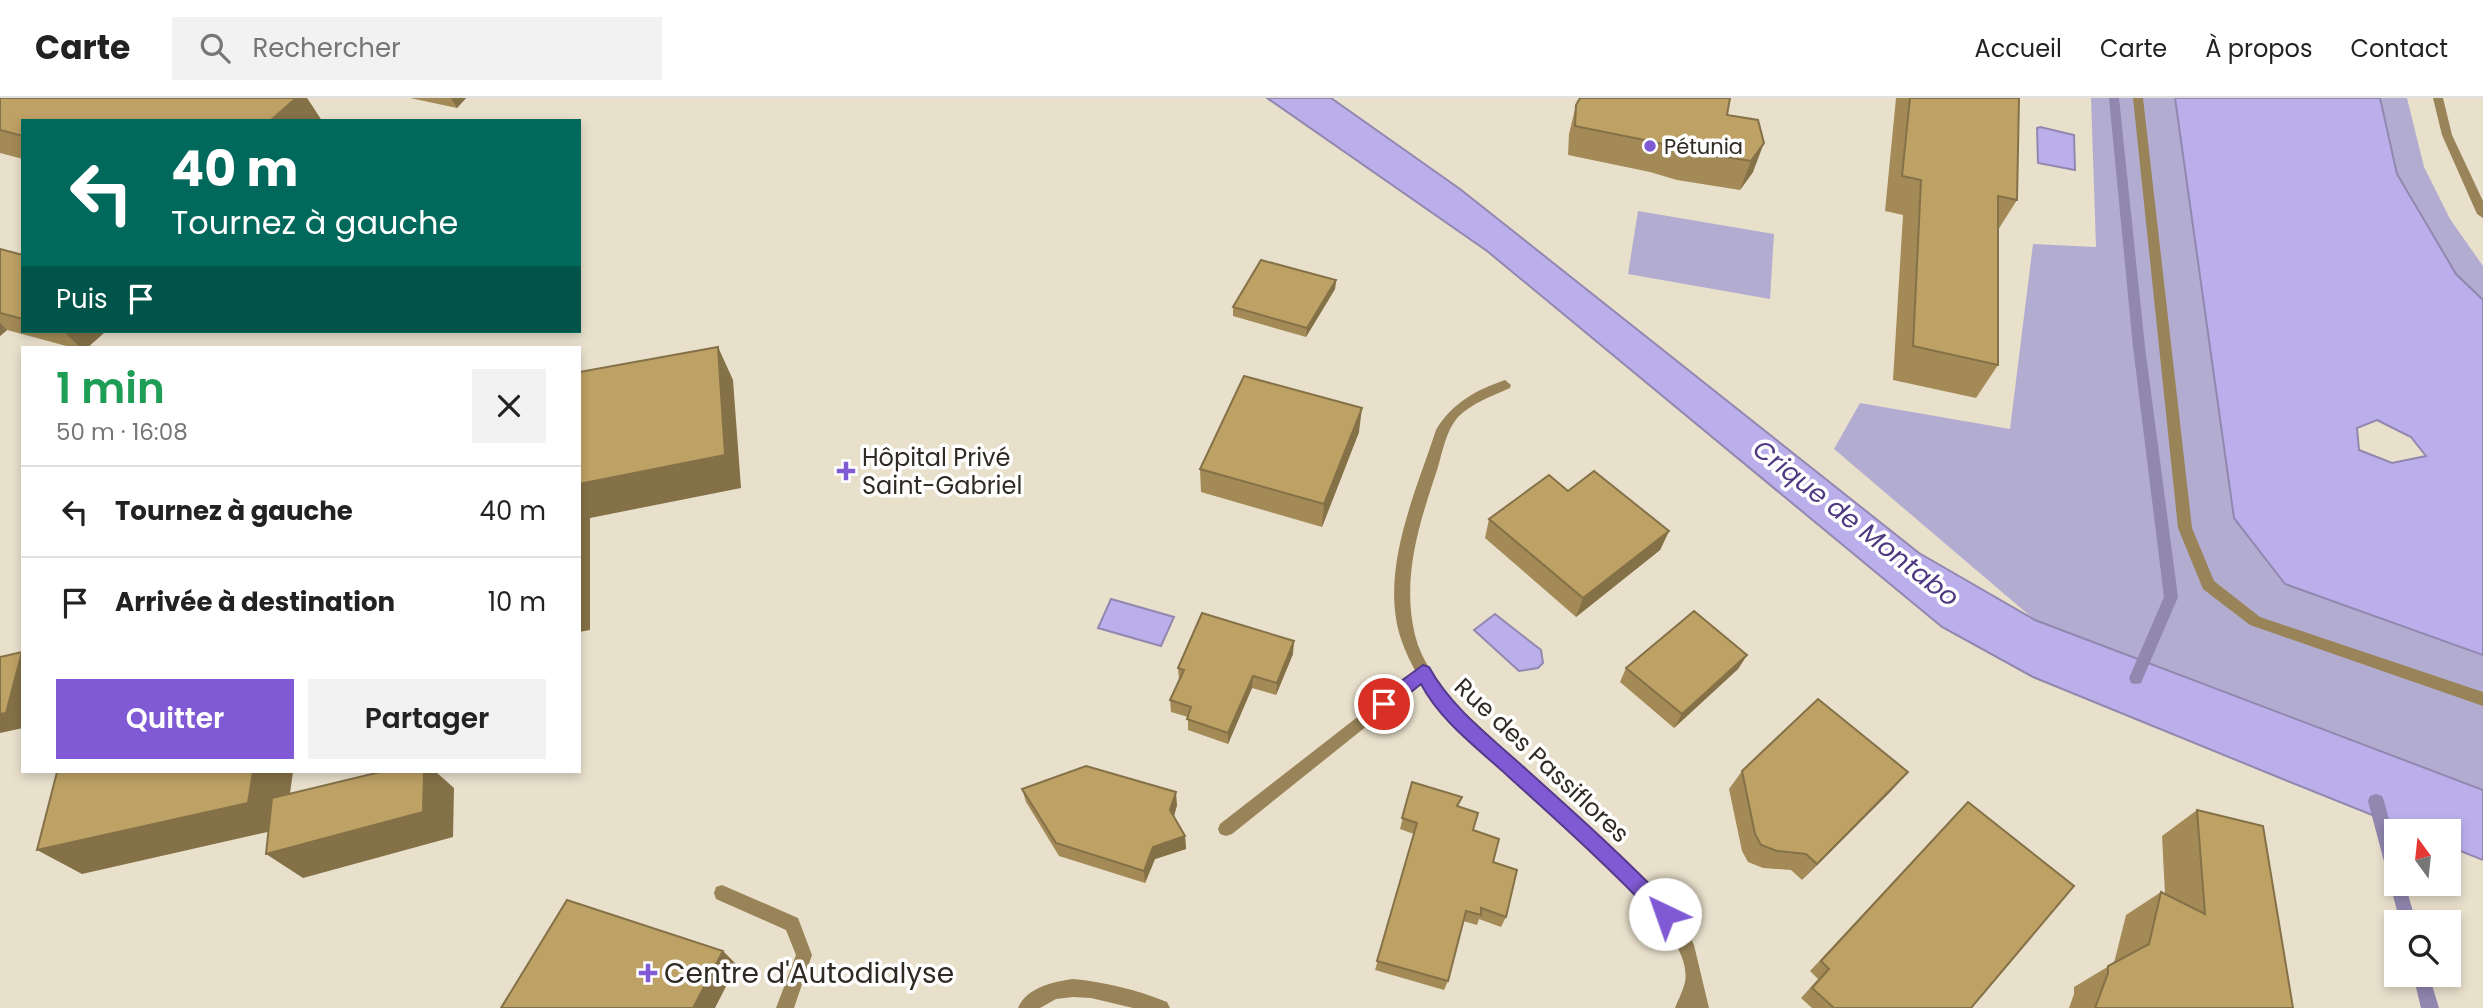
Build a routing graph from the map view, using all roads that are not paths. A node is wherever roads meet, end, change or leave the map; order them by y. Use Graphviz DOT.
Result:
graph roads {
  1 [pos="2138,98"];
  2 [pos="2438,98"];
  3 [pos="2483,214"];
  4 [pos="1504,385"];
  5 [pos="1423,672"];
  6 [pos="2483,699"];
  7 [pos="1226,829"];
  8 [pos="722,893"];
  9 [pos="1693,981"];
  10 [pos="785,1008"];
  11 [pos="1027,1008"];
  12 [pos="1161,1008"];
  13 [pos="1684,1008"];
  14 [pos="1700,1008"];
  1 -- 6 [label="street"];
  2 -- 3 [label="street"];
  4 -- 5 [label="street, Rue des Passiflores"];
  5 -- 7 [label="street"];
  5 -- 9 [label="street, Rue des Passiflores"];
  8 -- 10 [label="street"];
  9 -- 13 [label="street, Rue des Passiflores"];
  9 -- 14 [label="street, Rue des Passiflores"];
  11 -- 12 [label="street"];
}
